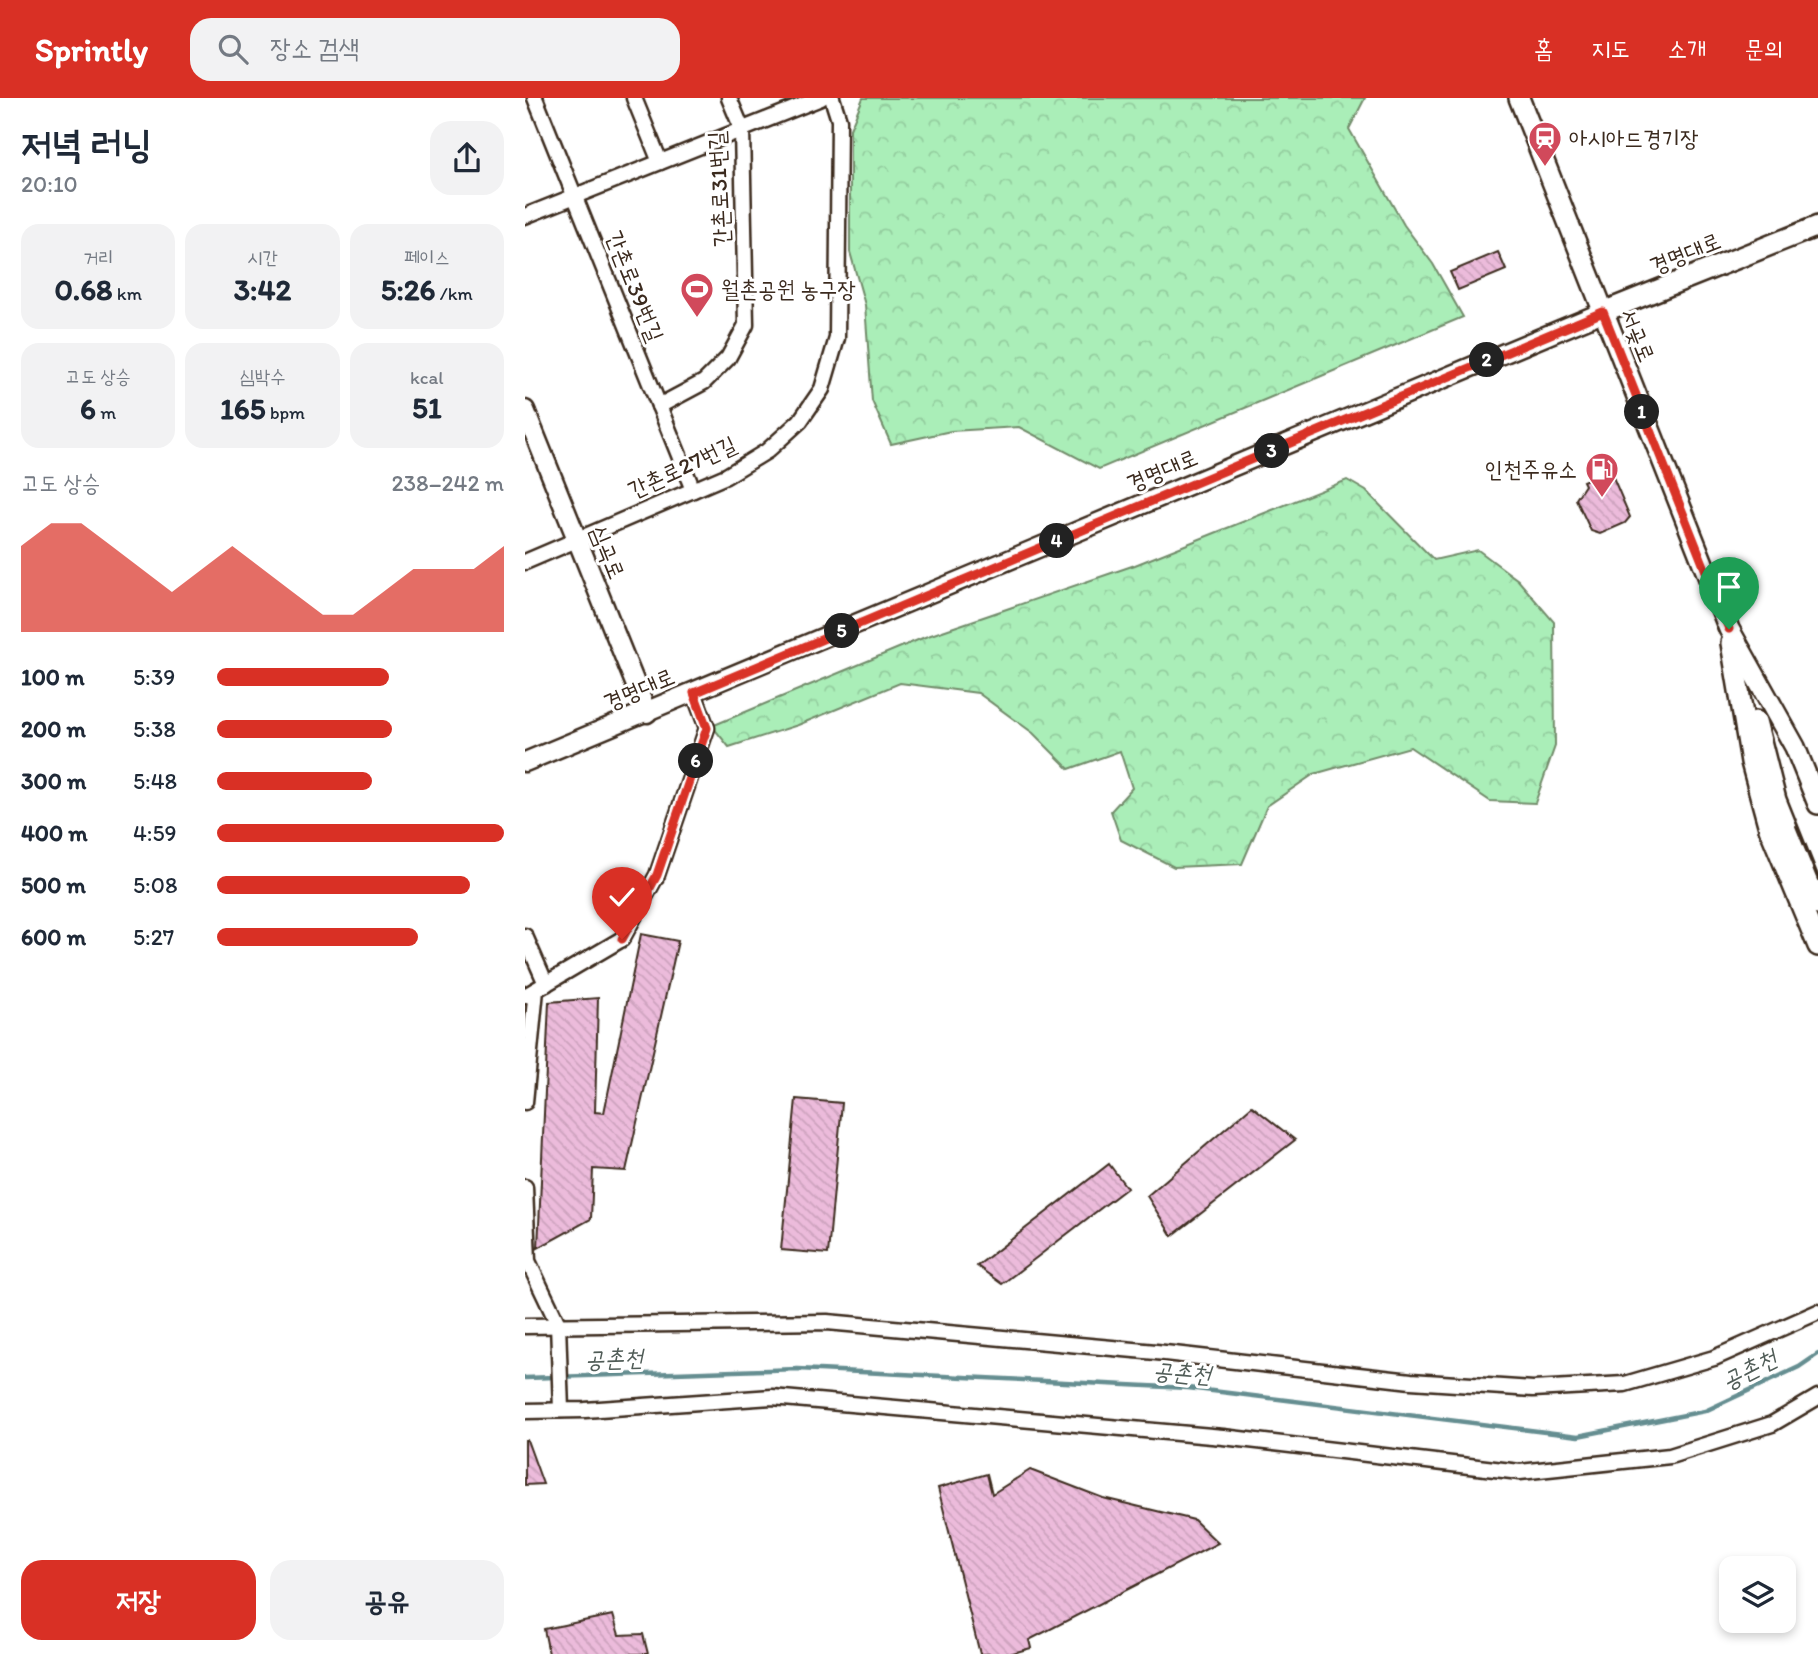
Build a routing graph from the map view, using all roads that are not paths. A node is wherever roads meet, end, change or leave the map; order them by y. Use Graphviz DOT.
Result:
graph roads {
  1 [pos="535,98"];
  2 [pos="634,98"];
  3 [pos="730,98"];
  4 [pos="821,98"];
  5 [pos="832,98"];
  6 [pos="1519,98"];
  7 [pos="742,129"];
  8 [pos="660,162"];
  9 [pos="574,197"];
  10 [pos="525,216"];
  11 [pos="1818,226"];
  12 [pos="1603,312"];
  13 [pos="659,406"];
  14 [pos="525,410"];
  15 [pos="693,490"];
  16 [pos="576,539"];
  17 [pos="525,562"];
  18 [pos="1729,629"];
  19 [pos="1739,648"];
  20 [pos="694,693"];
  21 [pos="647,713"];
  22 [pos="525,762"];
  23 [pos="1818,804"];
  24 [pos="1818,905"];
  25 [pos="525,936"];
  26 [pos="1818,946"];
  27 [pos="536,990"];
  28 [pos="525,1102"];
  29 [pos="525,1187"];
  30 [pos="525,1269"];
  31 [pos="539,1283"];
  32 [pos="1818,1312"];
  33 [pos="525,1326"];
  34 [pos="558,1329"];
  35 [pos="1818,1397"];
  36 [pos="561,1405"];
  37 [pos="525,1411"];
  1 -- 9 [label="street, 간촌로39번길"];
  2 -- 8 [label="street"];
  3 -- 7 [label="street, 간촌로31번길"];
  4 -- 7 [label="street"];
  5 -- 15 [label="street, 간촌로27번길"];
  6 -- 12 [label="main road, 서곶로"];
  7 -- 8 [label="street"];
  7 -- 13 [label="street, 간촌로31번길"];
  8 -- 9 [label="street"];
  9 -- 10 [label="street"];
  9 -- 13 [label="street, 간촌로39번길"];
  11 -- 12 [label="main road, 경명대로"];
  12 -- 18 [label="main road, 서곶로"];
  12 -- 20 [label="street, 경명대로"];
  13 -- 15 [label="street, 간촌로39번길"];
  14 -- 16 [label="street, 심곡로"];
  15 -- 16 [label="street, 간촌로27번길"];
  16 -- 17 [label="street, 간촌로27번길"];
  16 -- 21 [label="street, 심곡로"];
  18 -- 19 [label="main road, 서곶로"];
  18 -- 26 [label="main road, 서곶로"];
  19 -- 23 [label="main road, 서곶로"];
  19 -- 24 [label="main road, 서곶로"];
  20 -- 21 [label="street, 경명대로"];
  20 -- 27 [label="street"];
  21 -- 22 [label="street, 경명대로"];
  25 -- 27 [label="street"];
  27 -- 28 [label="street"];
  29 -- 31 [label="street"];
  30 -- 31 [label="street"];
  31 -- 34 [label="street"];
  32 -- 34 [label="street"];
  33 -- 34 [label="street"];
  34 -- 36 [label="street"];
  35 -- 36 [label="street"];
  36 -- 37 [label="street"];
}
